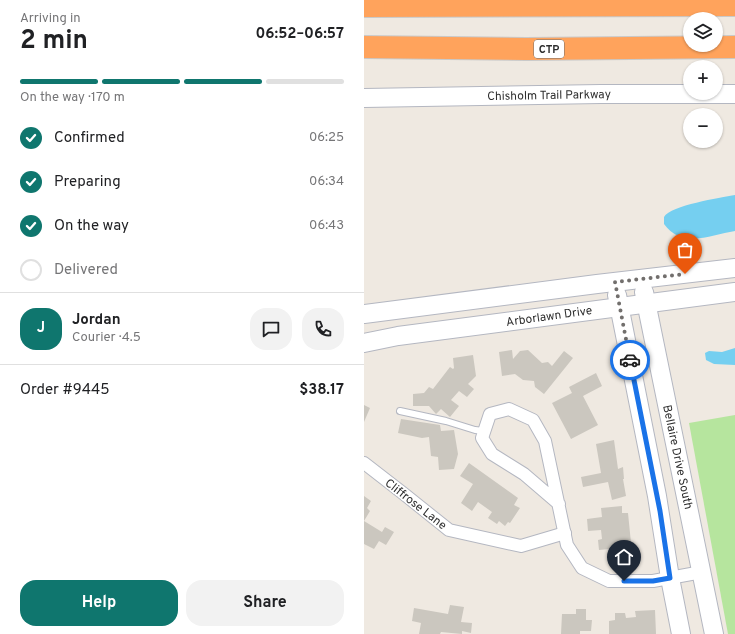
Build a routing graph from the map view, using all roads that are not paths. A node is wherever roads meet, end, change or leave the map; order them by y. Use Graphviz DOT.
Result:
graph roads {
  1 [pos="517,0"];
  2 [pos="735,5"];
  3 [pos="364,6"];
  4 [pos="565,6"];
  5 [pos="364,47"];
  6 [pos="735,47"];
  7 [pos="526,49"];
  8 [pos="364,60"];
  9 [pos="735,94"];
  10 [pos="364,98"];
  11 [pos="735,268"];
  12 [pos="642,279"];
  13 [pos="615,282"];
  14 [pos="735,292"];
  15 [pos="646,303"];
  16 [pos="619,307"];
  17 [pos="364,314"];
  18 [pos="364,343"];
  19 [pos="400,411"];
  20 [pos="484,431"];
  21 [pos="364,463"];
  22 [pos="559,504"];
  23 [pos="565,533"];
  24 [pos="702,572"];
  25 [pos="670,578"];
  26 [pos="681,634"];
  27 [pos="714,634"];
  1 -- 4 [label="highway"];
  2 -- 4 [label="highway"];
  3 -- 4 [label="highway"];
  5 -- 7 [label="highway, CTP"];
  6 -- 7 [label="highway, CTP"];
  7 -- 8 [label="highway"];
  9 -- 10 [label="main road, Chisholm Trail Parkway"];
  11 -- 12 [label="main road, Arborlawn Drive"];
  12 -- 13 [label="main road, Arborlawn Drive"];
  12 -- 15 [label="main road, Bellaire Drive South"];
  13 -- 16 [label="main road"];
  13 -- 17 [label="main road, Arborlawn Drive"];
  14 -- 15 [label="main road, Arborlawn Drive"];
  15 -- 16 [label="main road, Arborlawn Drive"];
  15 -- 24 [label="main road, Bellaire Drive South"];
  16 -- 18 [label="main road, Arborlawn Drive"];
  16 -- 25 [label="main road"];
  19 -- 20 [label="lane"];
  20 -- 22 [label="street"];
  20 -- 22 [label="street"];
  21 -- 23 [label="street, Cliffrose Lane"];
  22 -- 23 [label="street"];
  23 -- 25 [label="street"];
  24 -- 25 [label="street"];
  24 -- 27 [label="main road, Bellaire Drive South"];
  25 -- 26 [label="main road"];
}
